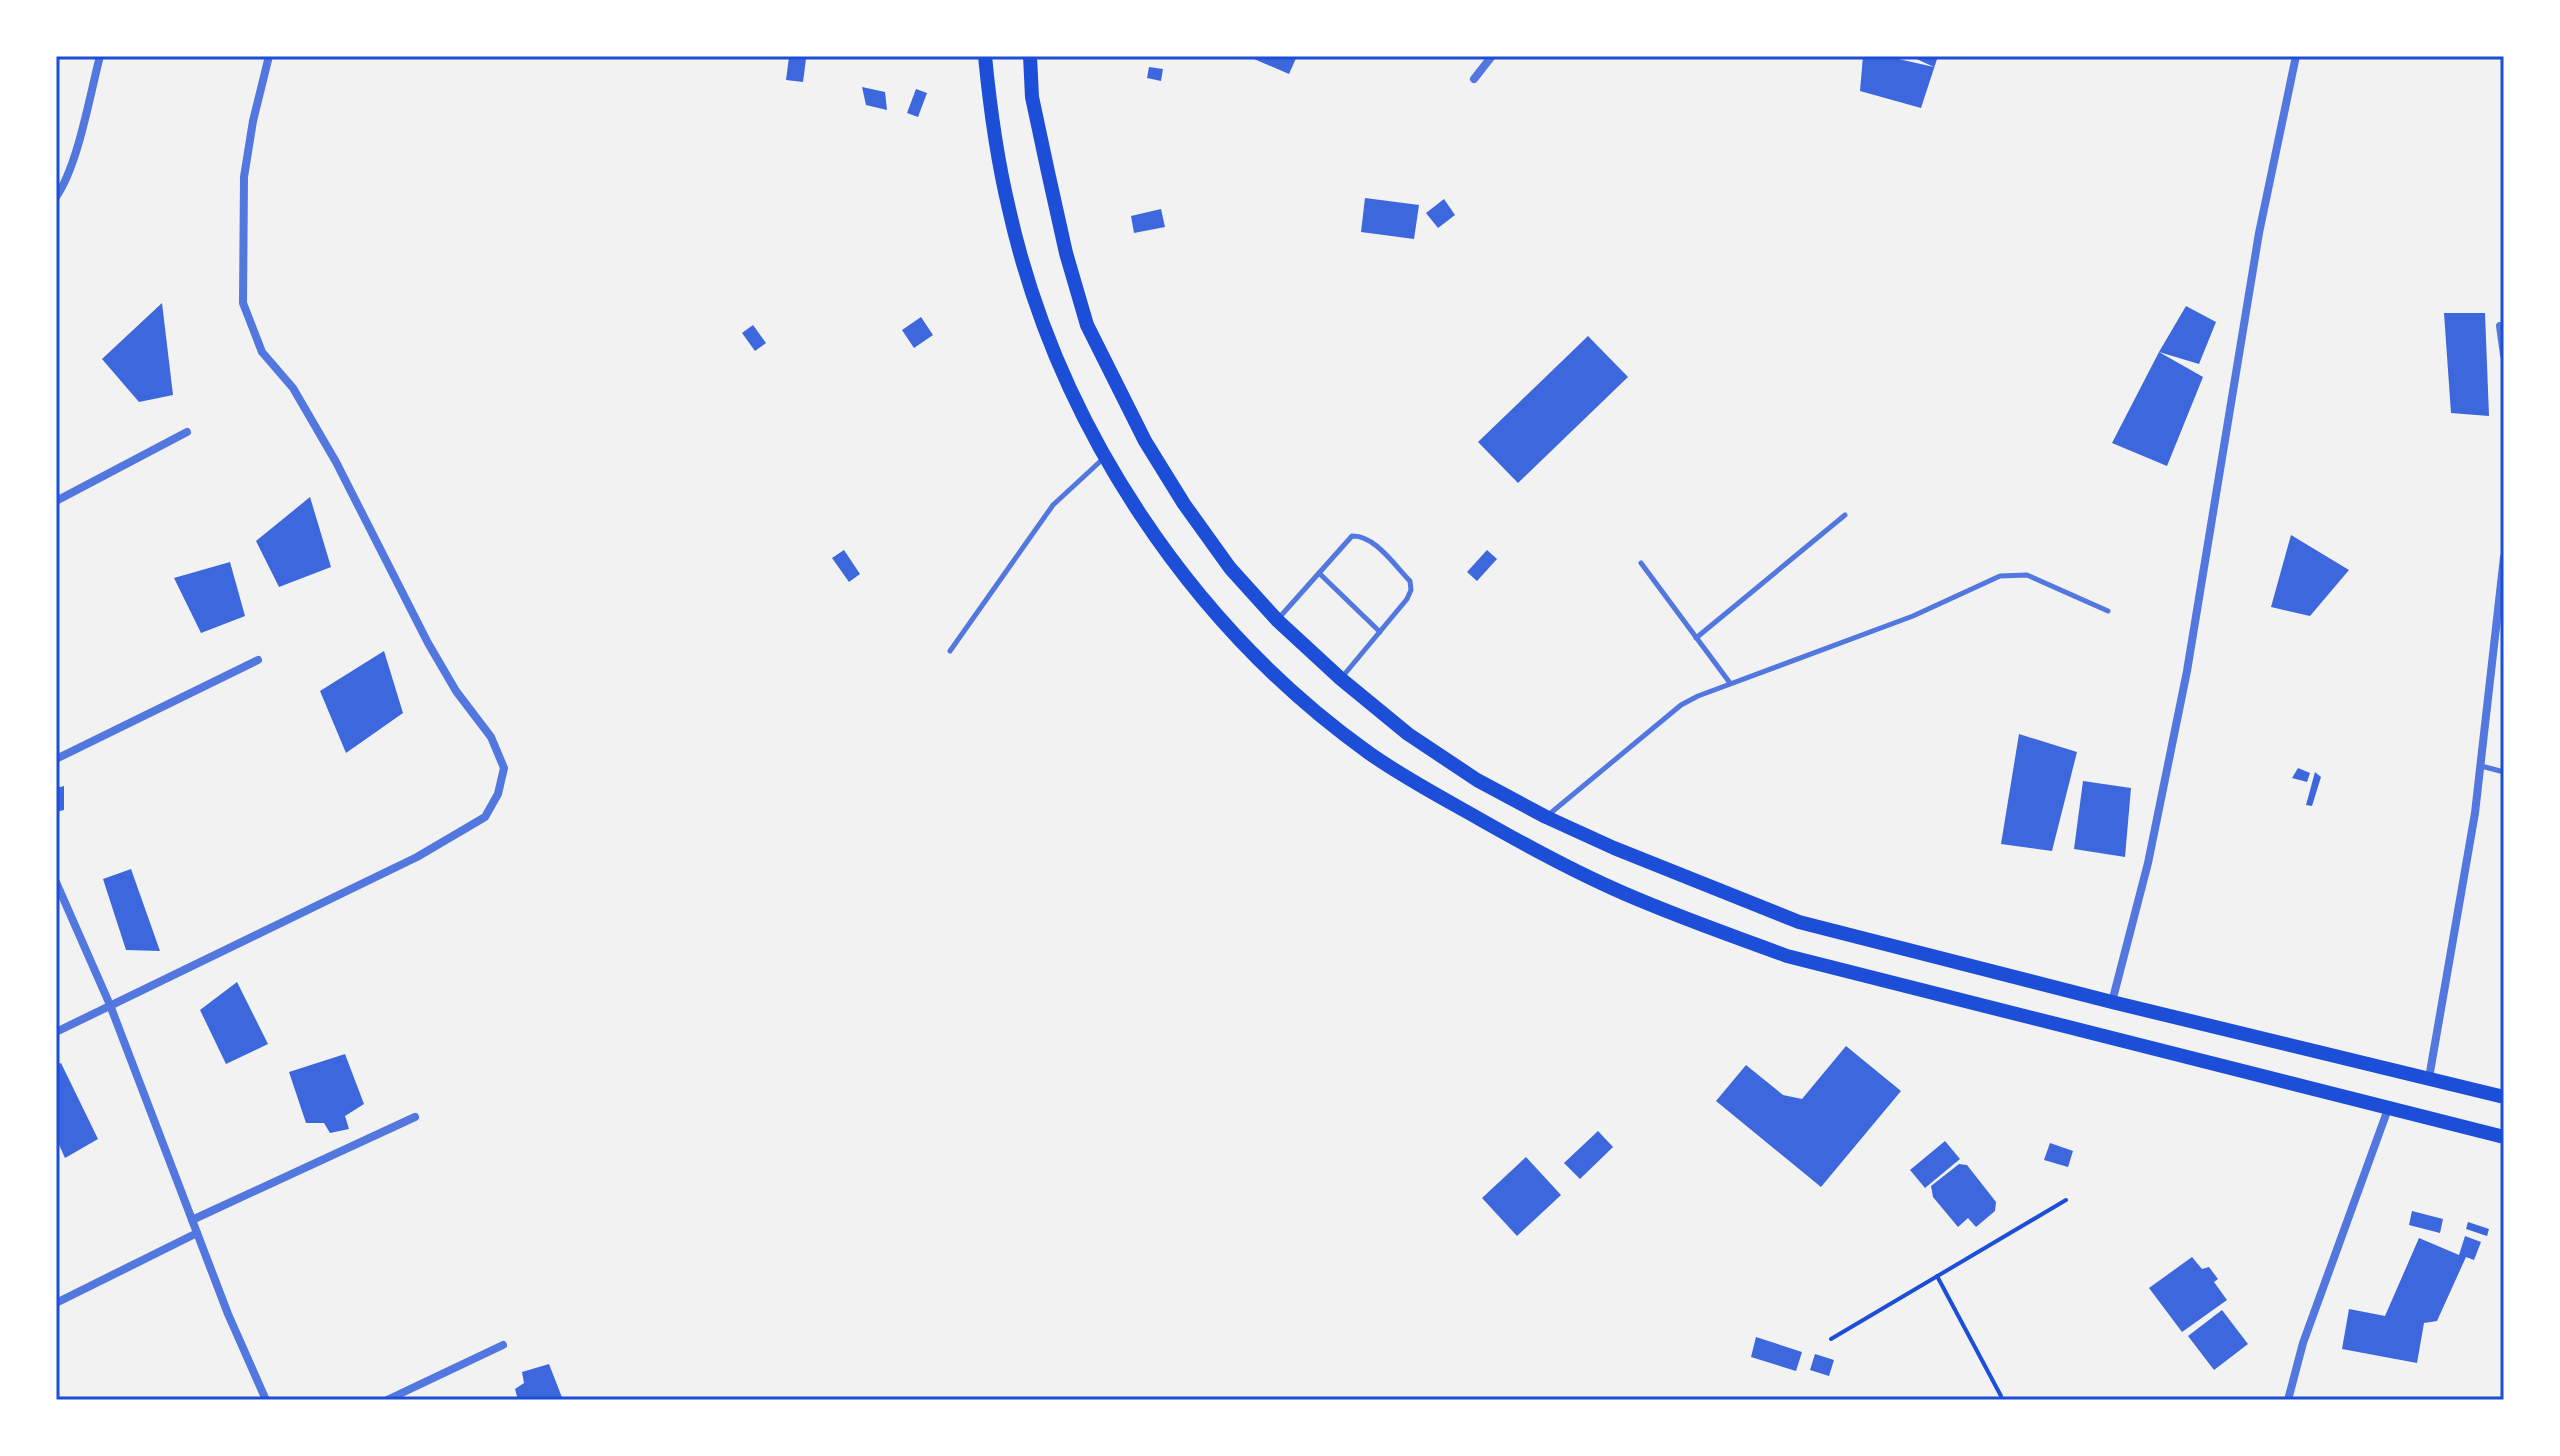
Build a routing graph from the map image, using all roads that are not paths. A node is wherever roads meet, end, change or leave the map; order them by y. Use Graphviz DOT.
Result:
graph roads {
  1 [pos="100,56"];
  2 [pos="269,56"];
  3 [pos="985,56"];
  4 [pos="1030,56"];
  5 [pos="1492,56"];
  6 [pos="2296,56"];
  7 [pos="1474,79"];
  8 [pos="60,185"];
  9 [pos="56,197"];
  10 [pos="2500,326"];
  11 [pos="2504,355"];
  12 [pos="187,432"];
  13 [pos="1106,457"];
  14 [pos="56,501"];
  15 [pos="1845,515"];
  16 [pos="2504,557"];
  17 [pos="1641,563"];
  18 [pos="1319,573"];
  19 [pos="2108,611"];
  20 [pos="1277,620"];
  21 [pos="1380,632"];
  22 [pos="1696,638"];
  23 [pos="950,651"];
  24 [pos="258,660"];
  25 [pos="1341,679"];
  26 [pos="1730,683"];
  27 [pos="56,759"];
  28 [pos="2481,766"];
  29 [pos="2504,772"];
  30 [pos="1546,817"];
  31 [pos="56,882"];
  32 [pos="2112,1002"];
  33 [pos="110,1005"];
  34 [pos="56,1032"];
  35 [pos="2429,1078"];
  36 [pos="2504,1097"];
  37 [pos="2388,1109"];
  38 [pos="415,1117"];
  39 [pos="2504,1137"];
  40 [pos="192,1220"];
  41 [pos="197,1233"];
  42 [pos="56,1303"];
  43 [pos="503,1345"];
  44 [pos="266,1400"];
  45 [pos="387,1400"];
  46 [pos="2288,1400"];
  1 -- 8 [label="street"];
  2 -- 33 [label="street"];
  3 -- 13 [label="main road"];
  4 -- 20 [label="main road"];
  5 -- 7 [label="street"];
  6 -- 32 [label="street"];
  8 -- 9 [label="street"];
  10 -- 11 [label="street"];
  12 -- 14 [label="street"];
  13 -- 23 [label="lane"];
  13 -- 37 [label="main road"];
  15 -- 22 [label="lane"];
  16 -- 28 [label="street"];
  17 -- 22 [label="lane"];
  18 -- 20 [label="lane"];
  18 -- 21 [label="lane"];
  18 -- 21 [label="lane"];
  19 -- 26 [label="lane"];
  20 -- 25 [label="main road"];
  21 -- 25 [label="lane"];
  22 -- 26 [label="lane"];
  24 -- 27 [label="street"];
  25 -- 30 [label="main road"];
  26 -- 30 [label="lane"];
  28 -- 29 [label="lane"];
  28 -- 35 [label="street"];
  30 -- 32 [label="main road"];
  31 -- 33 [label="street"];
  32 -- 35 [label="main road"];
  33 -- 34 [label="street"];
  33 -- 40 [label="street"];
  35 -- 36 [label="main road"];
  37 -- 39 [label="main road"];
  37 -- 46 [label="street"];
  38 -- 40 [label="street"];
  40 -- 41 [label="street"];
  41 -- 42 [label="street"];
  41 -- 44 [label="street"];
  43 -- 45 [label="street"];
}
